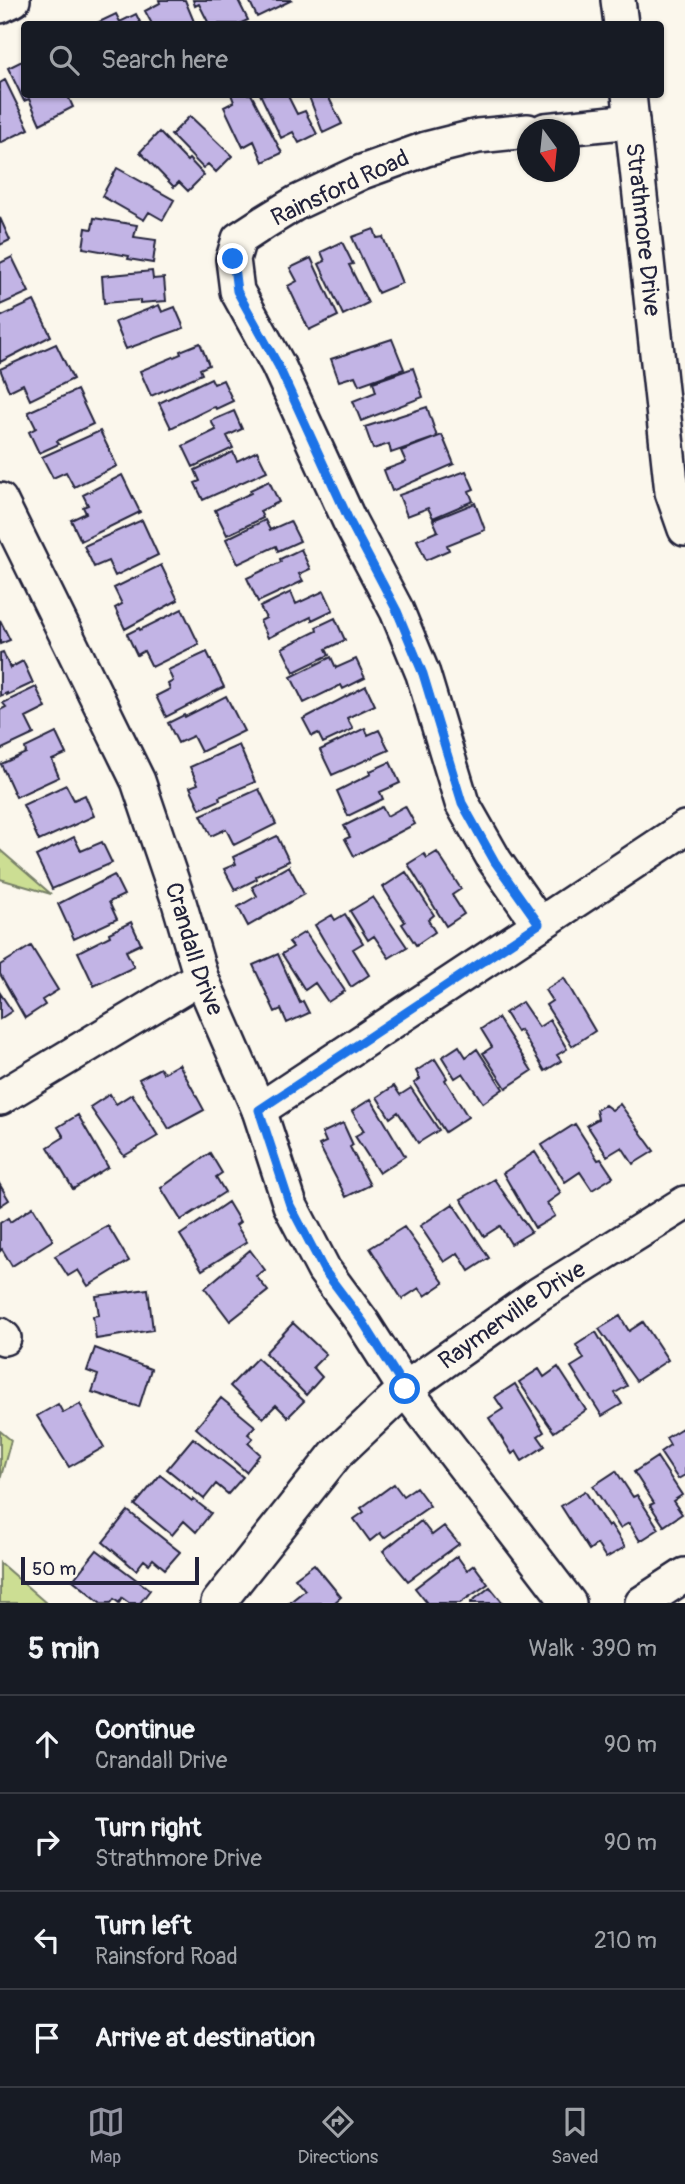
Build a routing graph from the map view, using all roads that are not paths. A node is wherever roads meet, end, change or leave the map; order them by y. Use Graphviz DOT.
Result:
graph roads {
  1 [pos="13,0"];
  2 [pos="618,0"];
  3 [pos="0,6"];
  4 [pos="621,21"];
  5 [pos="630,108"];
  6 [pos="580,121"];
  7 [pos="517,132"];
  8 [pos="0,500"];
  9 [pos="685,529"];
  10 [pos="685,828"];
  11 [pos="539,924"];
  12 [pos="201,978"];
  13 [pos="0,1098"];
  14 [pos="259,1110"];
  15 [pos="685,1203"];
  16 [pos="405,1389"];
  17 [pos="685,1576"];
  18 [pos="218,1603"];
  19 [pos="569,1603"];
  20 [pos="642,1603"];
  1 -- 3 [label="street"];
  2 -- 4 [label="street"];
  5 -- 6 [label="street"];
  5 -- 9 [label="street, Strathmore Drive"];
  7 -- 11 [label="street, Rainsford Road"];
  8 -- 12 [label="street, Crandall Drive"];
  10 -- 11 [label="street"];
  11 -- 14 [label="street"];
  12 -- 13 [label="street"];
  12 -- 14 [label="street, Crandall Drive"];
  14 -- 16 [label="street, Crandall Drive"];
  15 -- 16 [label="street, Raymerville Drive"];
  16 -- 18 [label="street, Raymerville Drive"];
  16 -- 19 [label="street, Crandall Drive"];
  17 -- 20 [label="street"];
}
